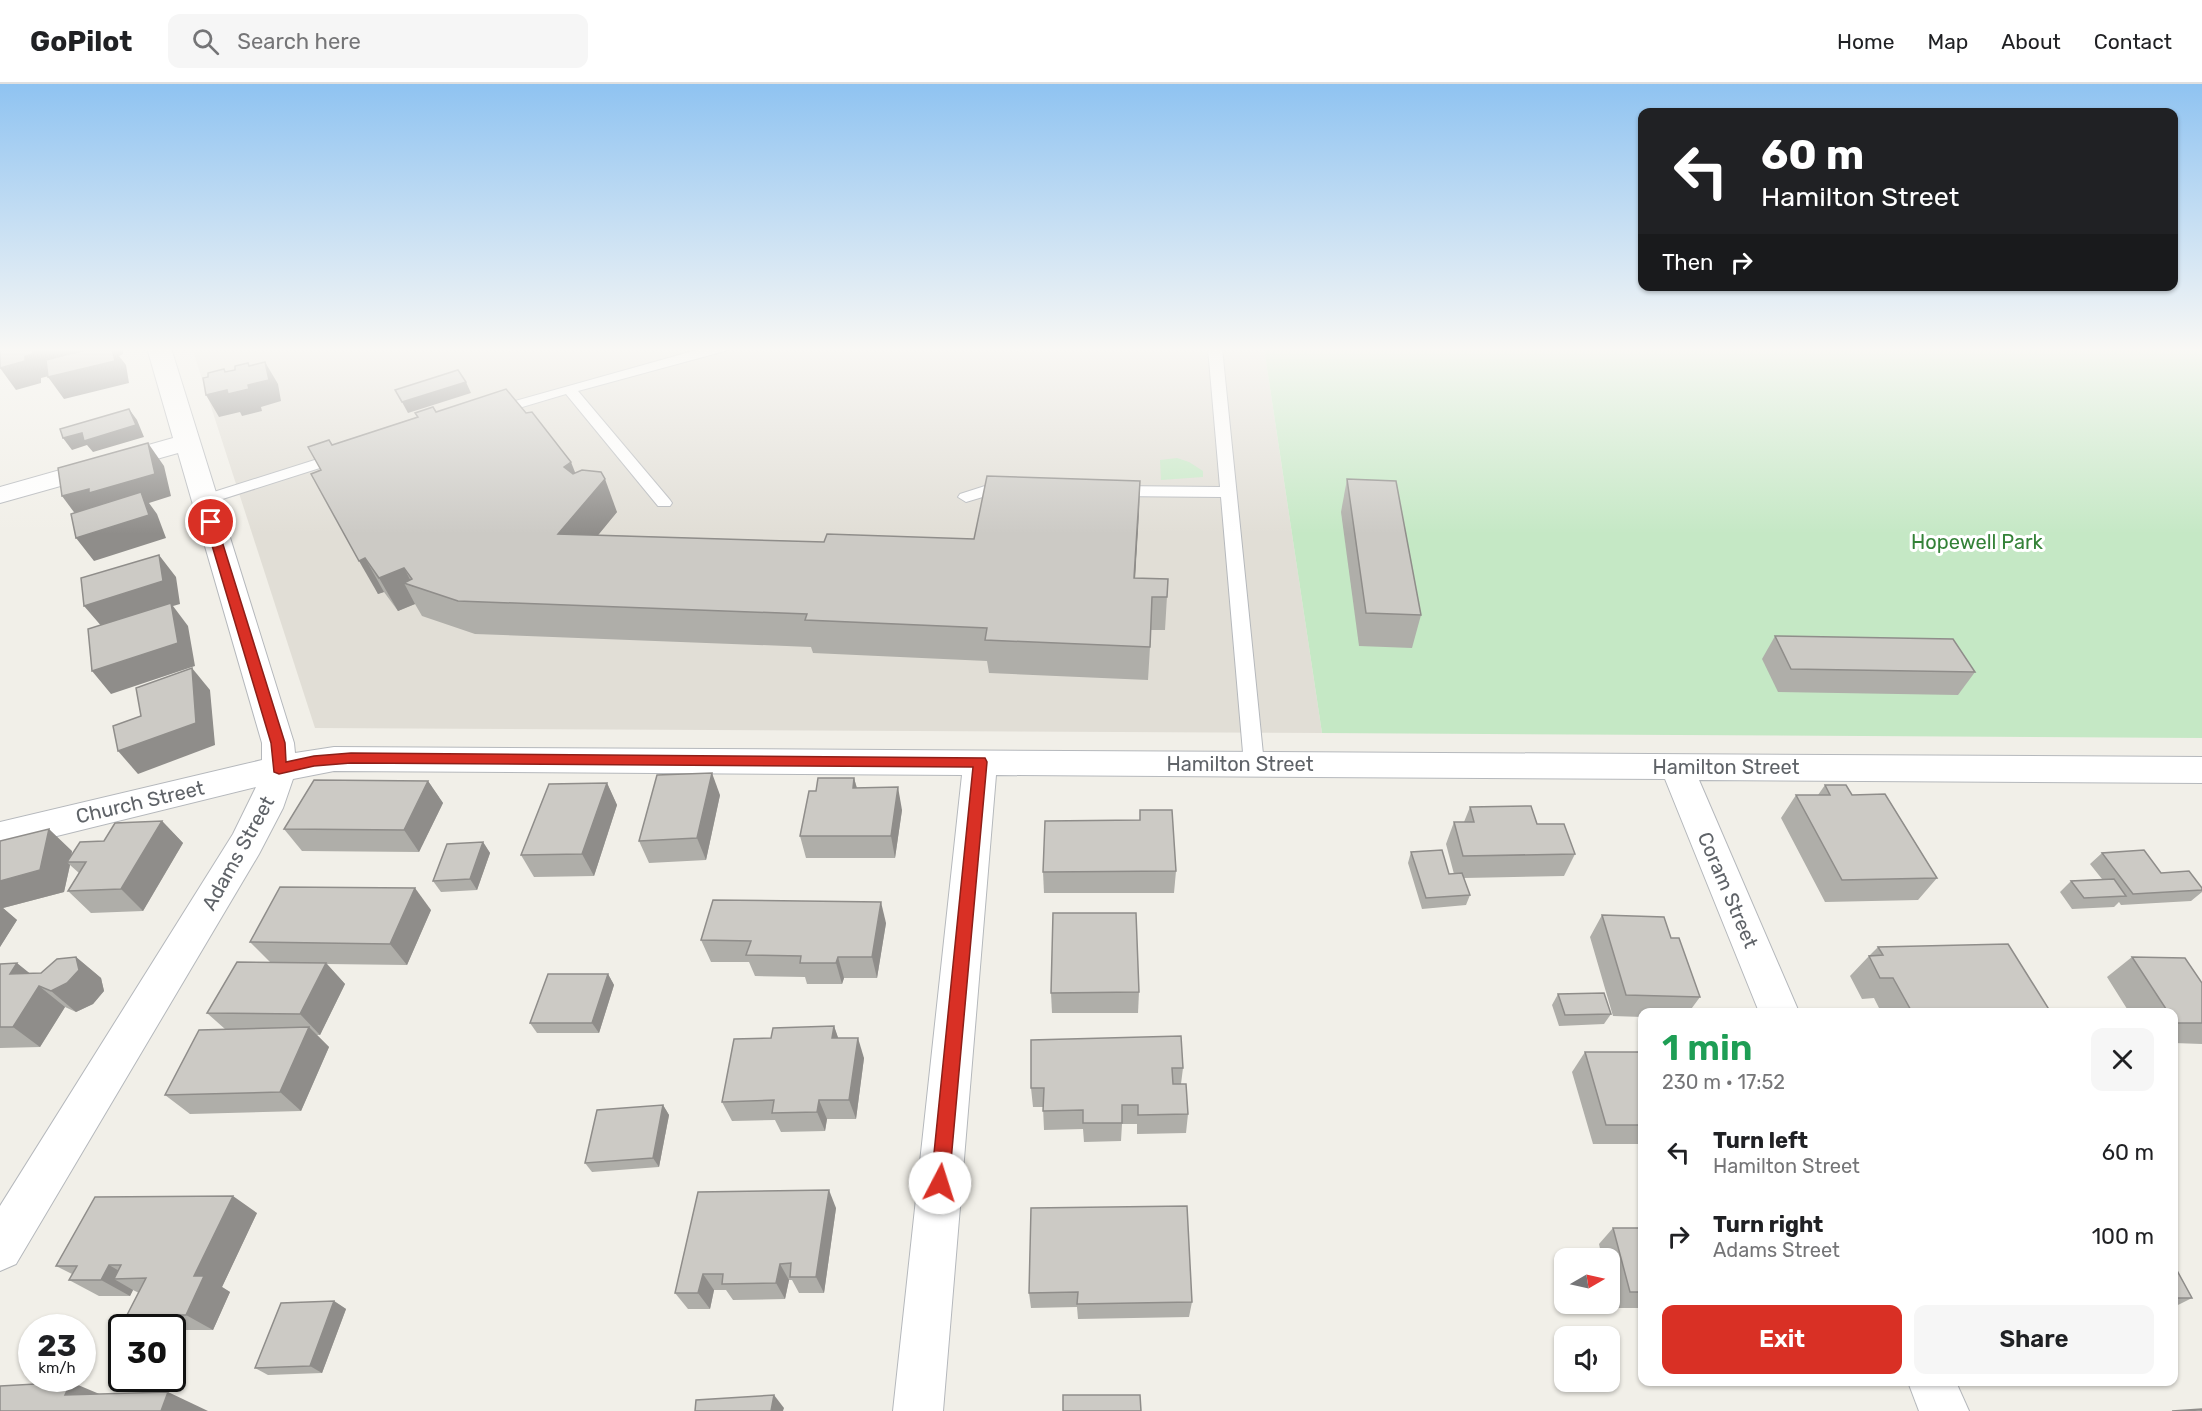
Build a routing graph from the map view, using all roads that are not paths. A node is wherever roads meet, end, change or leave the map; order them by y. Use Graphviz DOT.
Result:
graph roads {
  1 [pos="177,410"];
  2 [pos="497,410"];
  3 [pos="586,410"];
  4 [pos="1221,410"];
  5 [pos="483,414"];
  6 [pos="187,442"];
  7 [pos="353,453"];
  8 [pos="1029,490"];
  9 [pos="1100,491"];
  10 [pos="1228,492"];
  11 [pos="0,495"];
  12 [pos="966,497"];
  13 [pos="204,500"];
  14 [pos="664,503"];
  15 [pos="981,762"];
  16 [pos="1254,764"];
  17 [pos="1677,767"];
  18 [pos="279,769"];
  19 [pos="2202,770"];
  20 [pos="0,836"];
  21 [pos="1777,1008"];
  22 [pos="0,1248"];
  23 [pos="1934,1386"];
  24 [pos="918,1411"];
  25 [pos="1944,1411"];
  1 -- 6 [label="street, Adams Street"];
  2 -- 5 [label="lane"];
  3 -- 14 [label="lane"];
  4 -- 10 [label="lane"];
  6 -- 11 [label="street"];
  6 -- 13 [label="street, Adams Street"];
  7 -- 13 [label="lane"];
  8 -- 12 [label="lane"];
  9 -- 10 [label="lane"];
  10 -- 16 [label="lane"];
  13 -- 18 [label="street, Adams Street"];
  15 -- 16 [label="street, Hamilton Street"];
  15 -- 18 [label="street, Hamilton Street"];
  15 -- 24 [label="street"];
  16 -- 17 [label="street, Hamilton Street"];
  17 -- 19 [label="street, Hamilton Street"];
  17 -- 21 [label="street, Coram Street"];
  18 -- 20 [label="street, Church Street"];
  18 -- 22 [label="street, Adams Street"];
  23 -- 25 [label="street"];
}
